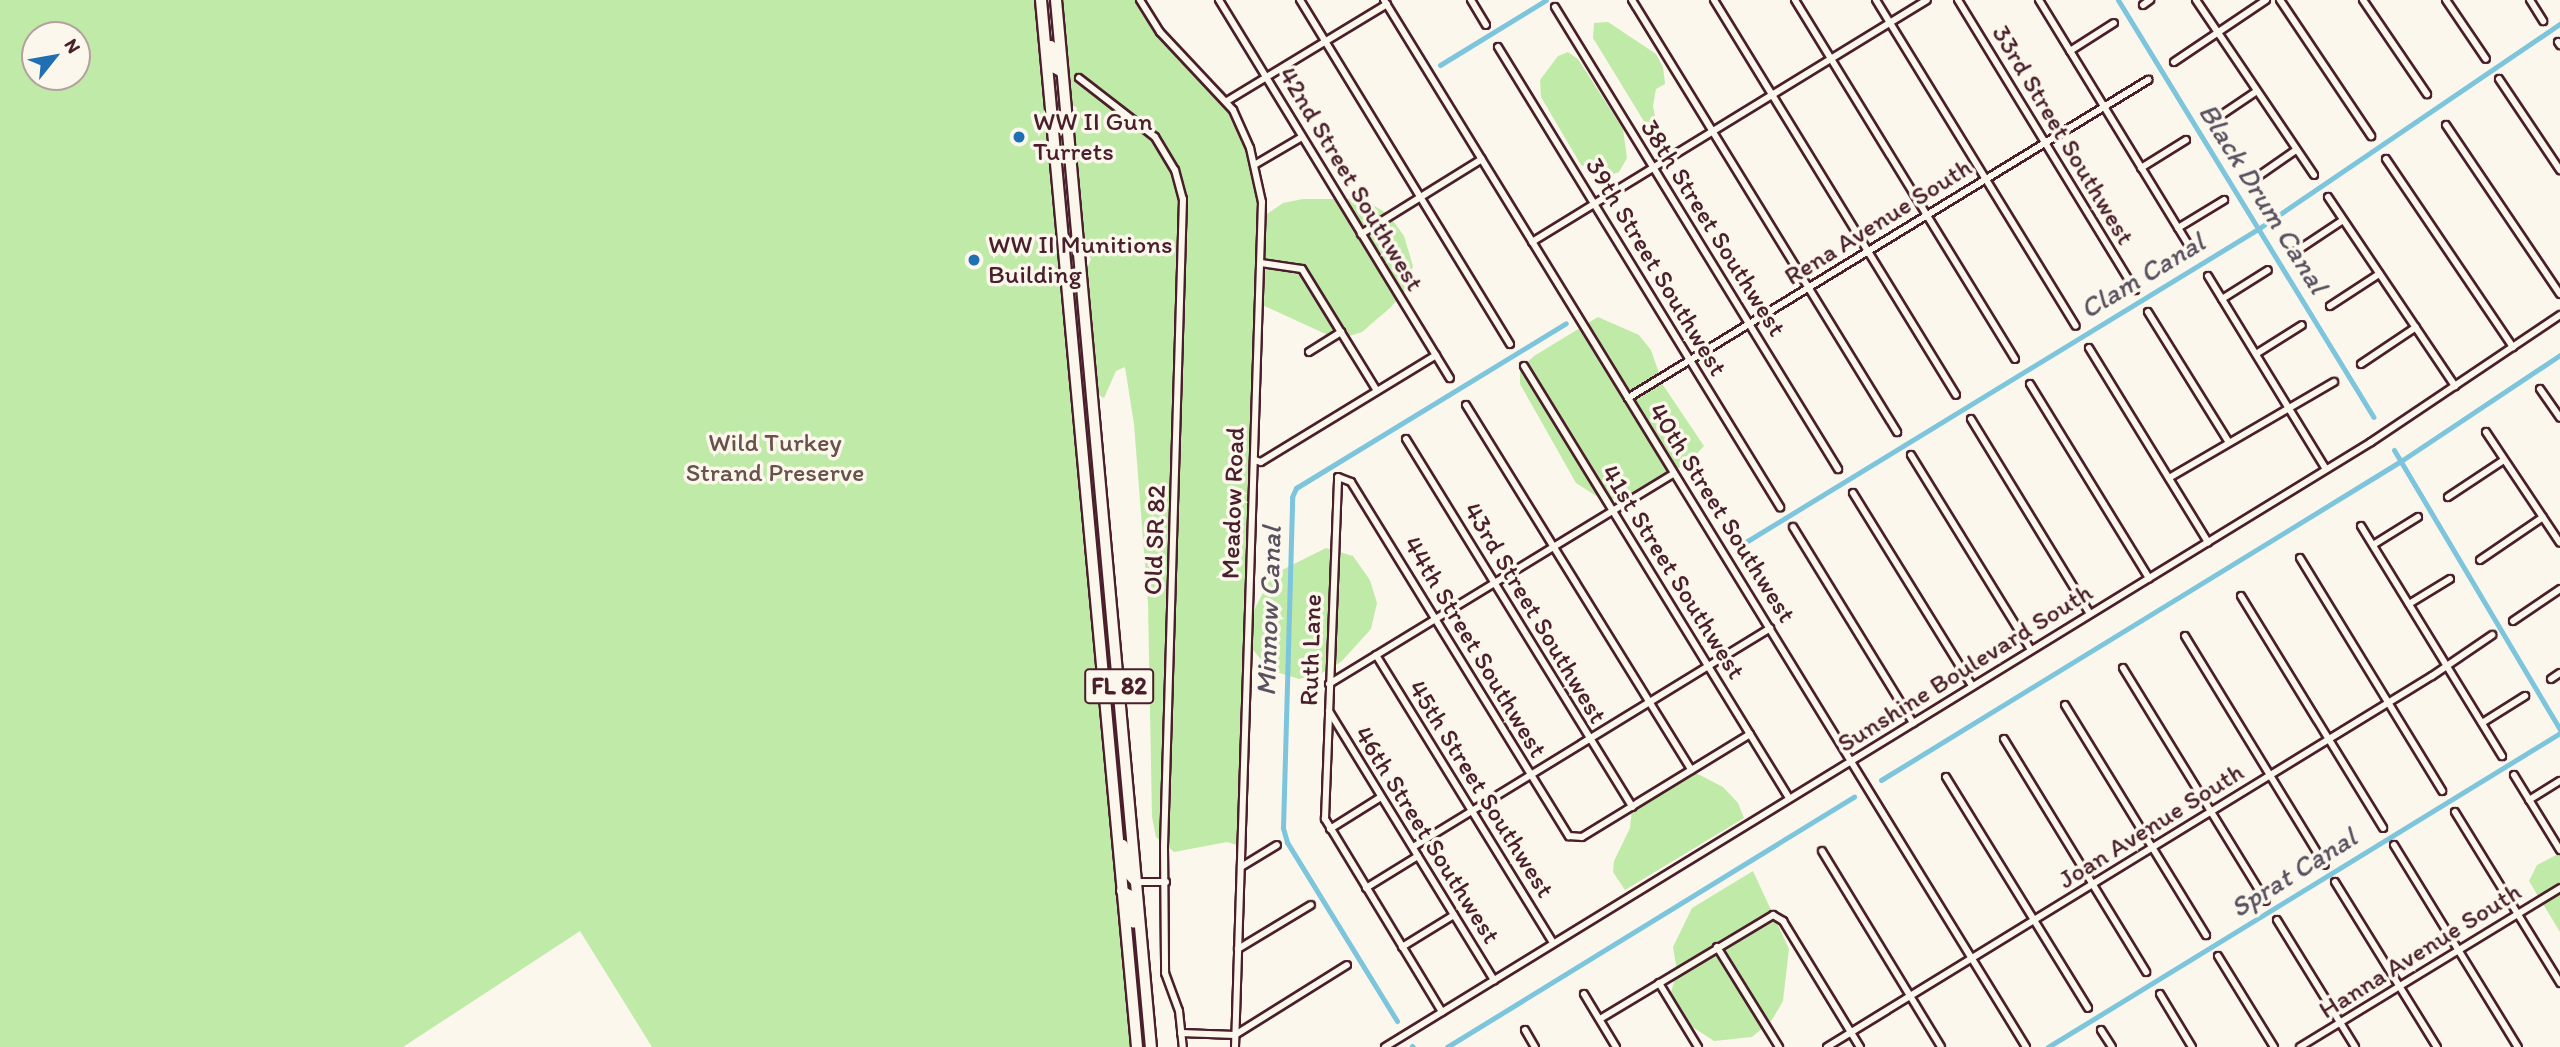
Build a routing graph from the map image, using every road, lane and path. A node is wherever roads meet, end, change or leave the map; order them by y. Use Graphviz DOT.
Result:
graph roads {
  1 [pos="1041,0"];
  2 [pos="1047,0"];
  3 [pos="1056,0"];
  4 [pos="1140,0"];
  5 [pos="1219,0"];
  6 [pos="1300,0"];
  7 [pos="1471,0"];
  8 [pos="1632,0"];
  9 [pos="1714,0"];
  10 [pos="1795,0"];
  11 [pos="1876,0"];
  12 [pos="1927,0"];
  13 [pos="1958,0"];
  14 [pos="2039,0"];
  15 [pos="2150,0"];
  16 [pos="2196,0"];
  17 [pos="2266,0"];
  18 [pos="2280,0"];
  19 [pos="2363,0"];
  20 [pos="2446,0"];
  21 [pos="2530,0"];
  22 [pos="1385,2"];
  23 [pos="2143,5"];
  24 [pos="1555,7"];
  25 [pos="2543,21"];
  26 [pos="1890,23"];
  27 [pos="2114,23"];
  28 [pos="1486,25"];
  29 [pos="2218,32"];
  30 [pos="1325,41"];
  31 [pos="1498,47"];
  32 [pos="2070,51"];
  33 [pos="1831,59"];
  34 [pos="2486,59"];
  35 [pos="2174,62"];
  36 [pos="1062,72"];
  37 [pos="1266,77"];
  38 [pos="1079,78"];
  39 [pos="2499,79"];
  40 [pos="2148,80"];
  41 [pos="1049,86"];
  42 [pos="2257,91"];
  43 [pos="2427,94"];
  44 [pos="1772,95"];
  45 [pos="1227,101"];
  46 [pos="2104,106"];
  47 [pos="2211,122"];
  48 [pos="2446,125"];
  49 [pos="1713,131"];
  50 [pos="1302,136"];
  51 [pos="2371,136"];
  52 [pos="2186,140"];
  53 [pos="2045,142"];
  54 [pos="2297,150"];
  55 [pos="1482,159"];
  56 [pos="2386,159"];
  57 [pos="1256,164"];
  58 [pos="1653,167"];
  59 [pos="2141,167"];
  60 [pos="2560,170"];
  61 [pos="2314,176"];
  62 [pos="1986,178"];
  63 [pos="2250,182"];
  64 [pos="1073,183"];
  65 [pos="1421,197"];
  66 [pos="2328,197"];
  67 [pos="2224,200"];
  68 [pos="1595,203"];
  69 [pos="1927,215"];
  70 [pos="2343,220"];
  71 [pos="2178,228"];
  72 [pos="1361,233"];
  73 [pos="1532,242"];
  74 [pos="1868,251"];
  75 [pos="2193,252"];
  76 [pos="2292,254"];
  77 [pos="1261,263"];
  78 [pos="2268,270"];
  79 [pos="2379,274"];
  80 [pos="2208,276"];
  81 [pos="1808,287"];
  82 [pos="2135,289"];
  83 [pos="2560,294"];
  84 [pos="2222,299"];
  85 [pos="2330,306"];
  86 [pos="2148,312"];
  87 [pos="2560,315"];
  88 [pos="1749,324"];
  89 [pos="2077,326"];
  90 [pos="2302,326"];
  91 [pos="2416,327"];
  92 [pos="1341,332"];
  93 [pos="1510,344"];
  94 [pos="2513,347"];
  95 [pos="2089,348"];
  96 [pos="1309,352"];
  97 [pos="2256,354"];
  98 [pos="1436,355"];
  99 [pos="2015,359"];
  100 [pos="1690,360"];
  101 [pos="2361,364"];
  102 [pos="1524,366"];
  103 [pos="1450,378"];
  104 [pos="2334,382"];
  105 [pos="2030,384"];
  106 [pos="2455,386"];
  107 [pos="2540,389"];
  108 [pos="1377,391"];
  109 [pos="1956,395"];
  110 [pos="1628,398"];
  111 [pos="1466,405"];
  112 [pos="2289,408"];
  113 [pos="2560,418"];
  114 [pos="1971,419"];
  115 [pos="1897,432"];
  116 [pos="2486,432"];
  117 [pos="1406,439"];
  118 [pos="2228,441"];
  119 [pos="1911,455"];
  120 [pos="1254,460"];
  121 [pos="2504,460"];
  122 [pos="1838,469"];
  123 [pos="2326,469"];
  124 [pos="1674,472"];
  125 [pos="1343,475"];
  126 [pos="2169,478"];
  127 [pos="1853,493"];
  128 [pos="2448,497"];
  129 [pos="1780,507"];
  130 [pos="1612,511"];
  131 [pos="2418,517"];
  132 [pos="2543,517"];
  133 [pos="2361,526"];
  134 [pos="1793,527"];
  135 [pos="2208,542"];
  136 [pos="2560,543"];
  137 [pos="2373,545"];
  138 [pos="1554,547"];
  139 [pos="2300,558"];
  140 [pos="2480,560"];
  141 [pos="2149,578"];
  142 [pos="2450,579"];
  143 [pos="1495,583"];
  144 [pos="2560,589"];
  145 [pos="2241,596"];
  146 [pos="2409,604"];
  147 [pos="2090,614"];
  148 [pos="1436,619"];
  149 [pos="2514,621"];
  150 [pos="1770,628"];
  151 [pos="2491,635"];
  152 [pos="2185,636"];
  153 [pos="2031,650"];
  154 [pos="1376,656"];
  155 [pos="2445,663"];
  156 [pos="1708,666"];
  157 [pos="2123,668"];
  158 [pos="2560,673"];
  159 [pos="2551,679"];
  160 [pos="1329,684"];
  161 [pos="1972,687"];
  162 [pos="2525,696"];
  163 [pos="1649,702"];
  164 [pos="2389,703"];
  165 [pos="2064,705"];
  166 [pos="1328,710"];
  167 [pos="1913,723"];
  168 [pos="2482,723"];
  169 [pos="1750,734"];
  170 [pos="1590,739"];
  171 [pos="2004,739"];
  172 [pos="2329,739"];
  173 [pos="2502,756"];
  174 [pos="1851,761"];
  175 [pos="1112,765"];
  176 [pos="1691,771"];
  177 [pos="1531,775"];
  178 [pos="2270,775"];
  179 [pos="2514,775"];
  180 [pos="1946,777"];
  181 [pos="2560,781"];
  182 [pos="2442,791"];
  183 [pos="1381,797"];
  184 [pos="1789,799"];
  185 [pos="2529,800"];
  186 [pos="1632,807"];
  187 [pos="1472,811"];
  188 [pos="2211,812"];
  189 [pos="2455,812"];
  190 [pos="2384,828"];
  191 [pos="1330,829"];
  192 [pos="1277,845"];
  193 [pos="2394,845"];
  194 [pos="1413,848"];
  195 [pos="2152,848"];
  196 [pos="2560,850"];
  197 [pos="1822,851"];
  198 [pos="1418,856"];
  199 [pos="2325,865"];
  200 [pos="1241,867"];
  201 [pos="1137,882"];
  202 [pos="1166,882"];
  203 [pos="2335,882"];
  204 [pos="2093,884"];
  205 [pos="1366,888"];
  206 [pos="2560,888"];
  207 [pos="1122,891"];
  208 [pos="2266,901"];
  209 [pos="1311,905"];
  210 [pos="2518,914"];
  211 [pos="1454,915"];
  212 [pos="2034,920"];
  213 [pos="2277,920"];
  214 [pos="2206,935"];
  215 [pos="1553,943"];
  216 [pos="1402,947"];
  217 [pos="1717,947"];
  218 [pos="1238,949"];
  219 [pos="2459,950"];
  220 [pos="2218,956"];
  221 [pos="1972,958"];
  222 [pos="1347,965"];
  223 [pos="2146,972"];
  224 [pos="1494,980"];
  225 [pos="1658,983"];
  226 [pos="2560,983"];
  227 [pos="2399,986"];
  228 [pos="1146,989"];
  229 [pos="1584,994"];
  230 [pos="2160,994"];
  231 [pos="1910,996"];
  232 [pos="2088,1008"];
  233 [pos="1441,1012"];
  234 [pos="1600,1019"];
  235 [pos="2340,1023"];
  236 [pos="1525,1030"];
  237 [pos="2101,1030"];
  238 [pos="1852,1032"];
  239 [pos="1181,1033"];
  240 [pos="1235,1035"];
  241 [pos="1136,1047"];
  242 [pos="1151,1047"];
  243 [pos="1183,1047"];
  244 [pos="1235,1047"];
  245 [pos="1385,1047"];
  246 [pos="1535,1047"];
  247 [pos="1616,1047"];
  248 [pos="1698,1047"];
  249 [pos="1779,1047"];
  250 [pos="1828,1047"];
  251 [pos="1860,1047"];
  252 [pos="1941,1047"];
  253 [pos="2026,1047"];
  254 [pos="2112,1047"];
  255 [pos="2192,1047"];
  256 [pos="2274,1047"];
  257 [pos="2301,1047"];
  258 [pos="2355,1047"];
  259 [pos="2437,1047"];
  260 [pos="2518,1047"];
  1 -- 41 [label="highway, FL 82"];
  2 -- 36 [label="highway"];
  3 -- 36 [label="highway, FL 82"];
  4 -- 45 [label="street, Meadow Road"];
  5 -- 37 [label="street, 42nd Street Southwest"];
  6 -- 30 [label="street"];
  7 -- 28 [label="street"];
  8 -- 49 [label="street"];
  9 -- 44 [label="street"];
  10 -- 33 [label="street"];
  11 -- 26 [label="street"];
  12 -- 26 [label="street"];
  13 -- 53 [label="street, 33rd Street Southwest"];
  14 -- 32 [label="street"];
  15 -- 23 [label="street"];
  16 -- 29 [label="street"];
  17 -- 29 [label="street"];
  18 -- 51 [label="street"];
  19 -- 43 [label="street"];
  20 -- 34 [label="street"];
  21 -- 25 [label="street"];
  22 -- 30 [label="street"];
  22 -- 55 [label="street, 40th Street Southwest"];
  24 -- 58 [label="street, 38th Street Southwest"];
  26 -- 33 [label="street"];
  26 -- 62 [label="street"];
  27 -- 32 [label="street"];
  29 -- 35 [label="street"];
  29 -- 42 [label="street"];
  30 -- 37 [label="street"];
  30 -- 65 [label="street"];
  31 -- 68 [label="street, 39th Street Southwest"];
  32 -- 46 [label="street"];
  33 -- 44 [label="street"];
  33 -- 69 [label="street"];
  36 -- 64 [label="highway, FL 82"];
  37 -- 45 [label="street"];
  37 -- 50 [label="street, 42nd Street Southwest"];
  38 -- 202 [label="street, Old SR 82"];
  39 -- 60 [label="street"];
  40 -- 46 [label="street, Rena Avenue South"];
  41 -- 64 [label="highway"];
  41 -- 175 [label="highway, FL 82"];
  42 -- 47 [label="street"];
  42 -- 54 [label="street"];
  44 -- 49 [label="street"];
  44 -- 74 [label="street"];
  45 -- 57 [label="street, Meadow Road"];
  46 -- 53 [label="street, Rena Avenue South"];
  46 -- 59 [label="street"];
  48 -- 83 [label="street"];
  49 -- 58 [label="street"];
  49 -- 81 [label="street"];
  50 -- 57 [label="street"];
  50 -- 72 [label="street, 42nd Street Southwest"];
  52 -- 59 [label="street"];
  53 -- 62 [label="street, Rena Avenue South"];
  53 -- 82 [label="street, 33rd Street Southwest"];
  54 -- 61 [label="street"];
  54 -- 63 [label="street"];
  55 -- 65 [label="street"];
  55 -- 73 [label="street, 40th Street Southwest"];
  56 -- 94 [label="street"];
  57 -- 77 [label="street, Meadow Road"];
  58 -- 68 [label="street"];
  58 -- 88 [label="street, 38th Street Southwest"];
  59 -- 71 [label="street"];
  62 -- 69 [label="street, Rena Avenue South"];
  62 -- 89 [label="street"];
  64 -- 201 [label="highway, FL 82"];
  65 -- 72 [label="street"];
  65 -- 93 [label="street"];
  66 -- 70 [label="street"];
  67 -- 71 [label="street"];
  68 -- 73 [label="street"];
  68 -- 100 [label="street, 39th Street Southwest"];
  69 -- 74 [label="street, Rena Avenue South"];
  69 -- 99 [label="street"];
  70 -- 76 [label="street"];
  70 -- 79 [label="street"];
  71 -- 75 [label="street"];
  72 -- 98 [label="street, 42nd Street Southwest"];
  73 -- 110 [label="street, 40th Street Southwest"];
  74 -- 81 [label="street, Rena Avenue South"];
  74 -- 109 [label="street"];
  77 -- 92 [label="street"];
  77 -- 120 [label="street, Meadow Road"];
  78 -- 84 [label="street"];
  79 -- 85 [label="street"];
  79 -- 91 [label="street"];
  80 -- 84 [label="street"];
  81 -- 88 [label="street, Rena Avenue South"];
  81 -- 115 [label="street"];
  84 -- 97 [label="street"];
  86 -- 118 [label="street"];
  87 -- 94 [label="street, Sunshine Boulevard South"];
  88 -- 100 [label="street, Rena Avenue South"];
  88 -- 122 [label="street, 38th Street Southwest"];
  90 -- 97 [label="street"];
  91 -- 101 [label="street"];
  91 -- 106 [label="street"];
  92 -- 96 [label="street"];
  92 -- 108 [label="street"];
  94 -- 106 [label="street, Sunshine Boulevard South"];
  95 -- 126 [label="street"];
  97 -- 112 [label="street"];
  98 -- 103 [label="street, 42nd Street Southwest"];
  98 -- 108 [label="street"];
  100 -- 110 [label="street, Rena Avenue South"];
  100 -- 129 [label="street, 39th Street Southwest"];
  102 -- 130 [label="street, 41st Street Southwest"];
  104 -- 112 [label="street"];
  105 -- 141 [label="street"];
  106 -- 123 [label="street, Sunshine Boulevard South"];
  107 -- 113 [label="street"];
  108 -- 120 [label="street"];
  110 -- 124 [label="street, 40th Street Southwest"];
  111 -- 138 [label="street"];
  112 -- 118 [label="street"];
  112 -- 123 [label="street"];
  114 -- 147 [label="street"];
  116 -- 121 [label="street"];
  117 -- 143 [label="street, 43rd Street Southwest"];
  118 -- 126 [label="street"];
  119 -- 153 [label="street"];
  120 -- 200 [label="street, Meadow Road"];
  121 -- 128 [label="street"];
  121 -- 132 [label="street"];
  123 -- 135 [label="street, Sunshine Boulevard South"];
  124 -- 130 [label="street"];
  124 -- 150 [label="street, 40th Street Southwest"];
  125 -- 148 [label="street, 44th Street Southwest"];
  125 -- 160 [label="street, Ruth Lane"];
  126 -- 135 [label="street"];
  127 -- 161 [label="street"];
  130 -- 138 [label="street"];
  130 -- 156 [label="street, 41st Street Southwest"];
  131 -- 137 [label="street"];
  132 -- 136 [label="street"];
  132 -- 140 [label="street"];
  133 -- 137 [label="street"];
  134 -- 167 [label="street"];
  135 -- 141 [label="street, Sunshine Boulevard South"];
  137 -- 146 [label="street"];
  138 -- 143 [label="street"];
  138 -- 163 [label="street"];
  139 -- 164 [label="street"];
  141 -- 147 [label="street, Sunshine Boulevard South"];
  142 -- 146 [label="street"];
  143 -- 148 [label="street"];
  143 -- 170 [label="street, 43rd Street Southwest"];
  144 -- 149 [label="street"];
  145 -- 172 [label="street"];
  146 -- 155 [label="street"];
  147 -- 153 [label="street, Sunshine Boulevard South"];
  148 -- 154 [label="street"];
  148 -- 177 [label="street, 44th Street Southwest"];
  150 -- 156 [label="street"];
  150 -- 174 [label="street, 40th Street Southwest"];
  151 -- 155 [label="street, Joan Avenue South"];
  152 -- 178 [label="street"];
  153 -- 161 [label="street, Sunshine Boulevard South"];
  154 -- 160 [label="street"];
  154 -- 187 [label="street, 45th Street Southwest"];
  155 -- 164 [label="street, Joan Avenue South"];
  155 -- 168 [label="street"];
  156 -- 163 [label="street"];
  156 -- 169 [label="street, 41st Street Southwest"];
  157 -- 188 [label="street"];
  158 -- 159 [label="street"];
  160 -- 166 [label="street, Ruth Lane"];
  161 -- 167 [label="street, Sunshine Boulevard South"];
  162 -- 168 [label="street"];
  163 -- 170 [label="street"];
  163 -- 176 [label="street"];
  164 -- 172 [label="street, Joan Avenue South"];
  164 -- 182 [label="street"];
  165 -- 195 [label="street"];
  166 -- 183 [label="street, 46th Street Southwest"];
  166 -- 191 [label="street, Ruth Lane"];
  167 -- 174 [label="street, Sunshine Boulevard South"];
  168 -- 173 [label="street"];
  169 -- 176 [label="street"];
  169 -- 184 [label="street, 41st Street Southwest"];
  170 -- 177 [label="street"];
  170 -- 186 [label="street, 43rd Street Southwest"];
  171 -- 204 [label="street"];
  172 -- 178 [label="street, Joan Avenue South"];
  172 -- 190 [label="street"];
  174 -- 184 [label="street, Sunshine Boulevard South"];
  174 -- 221 [label="street, 40th Street Southwest"];
  175 -- 201 [label="highway"];
  175 -- 207 [label="highway, FL 82"];
  176 -- 186 [label="street"];
  177 -- 186 [label="street, 44th Street Southwest"];
  177 -- 187 [label="street"];
  178 -- 188 [label="street, Joan Avenue South"];
  178 -- 199 [label="street"];
  179 -- 185 [label="street"];
  180 -- 212 [label="street"];
  181 -- 185 [label="street"];
  183 -- 191 [label="street"];
  183 -- 194 [label="street, 46th Street Southwest"];
  184 -- 215 [label="street, Sunshine Boulevard South"];
  185 -- 196 [label="street"];
  187 -- 194 [label="street"];
  187 -- 215 [label="street, 45th Street Southwest"];
  188 -- 195 [label="street, Joan Avenue South"];
  188 -- 208 [label="street"];
  189 -- 210 [label="street"];
  191 -- 205 [label="street"];
  192 -- 200 [label="street"];
  193 -- 219 [label="street"];
  194 -- 198 [label="street, 46th Street Southwest"];
  195 -- 204 [label="street, Joan Avenue South"];
  195 -- 214 [label="street"];
  197 -- 231 [label="street"];
  198 -- 205 [label="street"];
  198 -- 211 [label="street, 46th Street Southwest"];
  200 -- 218 [label="street, Meadow Road"];
  201 -- 202 [label="street"];
  201 -- 228 [label="highway, FL 82"];
  202 -- 239 [label="street, Old SR 82"];
  203 -- 227 [label="street"];
  204 -- 212 [label="street, Joan Avenue South"];
  204 -- 223 [label="street"];
  205 -- 216 [label="street"];
  206 -- 210 [label="street, Hanna Avenue South"];
  207 -- 228 [label="highway"];
  207 -- 241 [label="highway, FL 82"];
  209 -- 218 [label="street"];
  210 -- 219 [label="street, Hanna Avenue South"];
  210 -- 226 [label="street"];
  211 -- 216 [label="street"];
  211 -- 224 [label="street, 46th Street Southwest"];
  212 -- 221 [label="street, Joan Avenue South"];
  212 -- 232 [label="street"];
  213 -- 235 [label="street"];
  215 -- 224 [label="street, Sunshine Boulevard South"];
  216 -- 233 [label="street"];
  217 -- 225 [label="street"];
  217 -- 238 [label="street"];
  217 -- 249 [label="street"];
  218 -- 240 [label="street, Meadow Road"];
  219 -- 227 [label="street, Hanna Avenue South"];
  219 -- 260 [label="street"];
  220 -- 256 [label="street"];
  221 -- 231 [label="street, Joan Avenue South"];
  221 -- 253 [label="street, 40th Street Southwest"];
  222 -- 240 [label="street"];
  224 -- 233 [label="street, Sunshine Boulevard South"];
  225 -- 234 [label="street"];
  225 -- 248 [label="street"];
  227 -- 235 [label="street, Hanna Avenue South"];
  227 -- 259 [label="street"];
  228 -- 242 [label="highway, FL 82"];
  229 -- 234 [label="street"];
  230 -- 255 [label="street"];
  231 -- 238 [label="street, Joan Avenue South"];
  231 -- 252 [label="street"];
  233 -- 245 [label="street, Sunshine Boulevard South"];
  234 -- 247 [label="street"];
  235 -- 257 [label="street, Hanna Avenue South"];
  235 -- 258 [label="street"];
  236 -- 246 [label="street"];
  237 -- 254 [label="street"];
  238 -- 250 [label="street, Joan Avenue South"];
  238 -- 251 [label="street"];
  239 -- 240 [label="street"];
  239 -- 243 [label="street, Old SR 82"];
  240 -- 244 [label="street, Meadow Road"];
}
